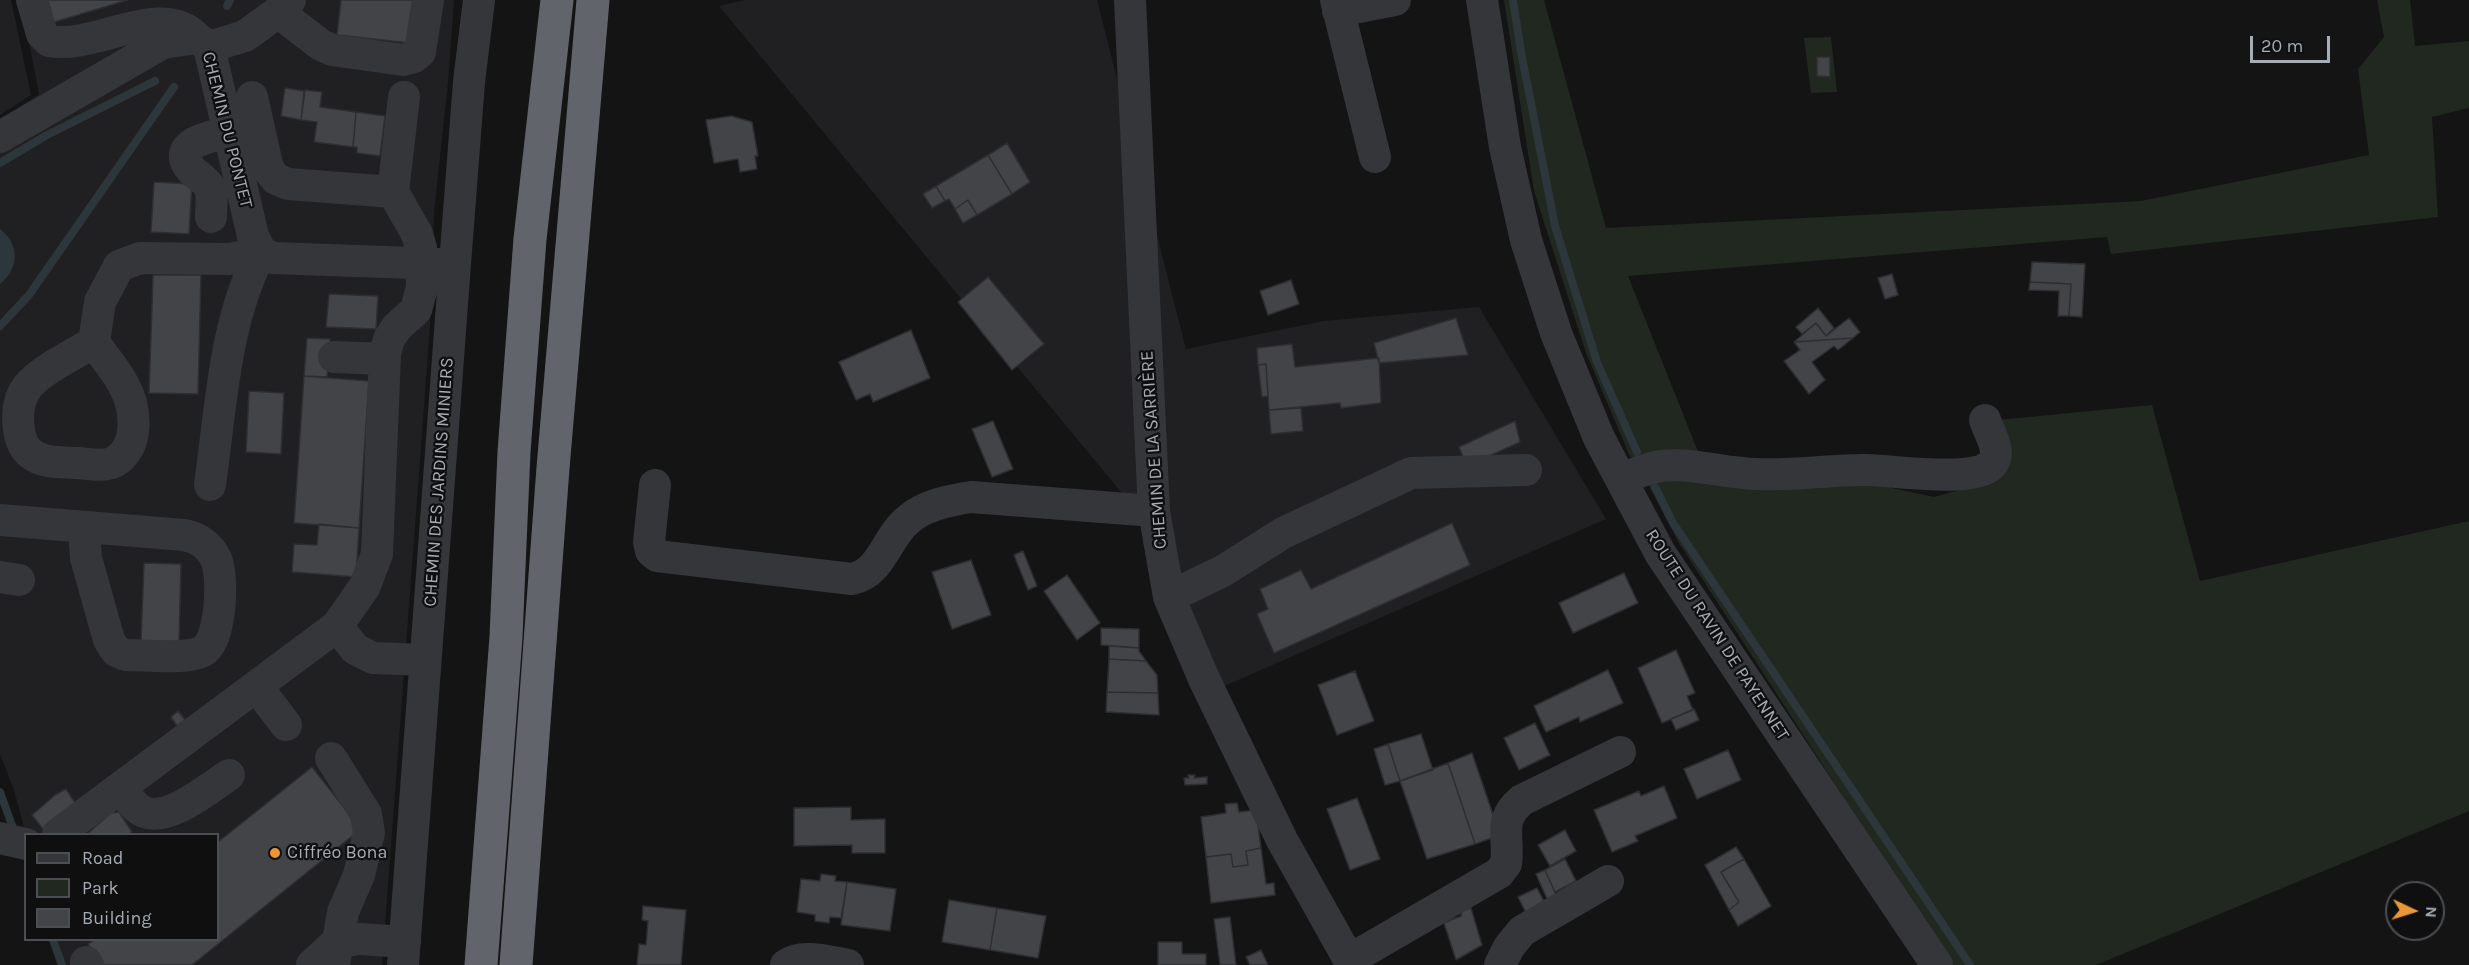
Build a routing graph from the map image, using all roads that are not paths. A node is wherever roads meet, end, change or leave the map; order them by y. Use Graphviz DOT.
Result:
graph roads {
  1 [pos="32,0"];
  2 [pos="193,0"];
  3 [pos="428,0"];
  4 [pos="479,0"];
  5 [pos="541,0"];
  6 [pos="557,0"];
  7 [pos="593,0"];
  8 [pos="1130,0"];
  9 [pos="1395,0"];
  10 [pos="1482,0"];
  11 [pos="144,3"];
  12 [pos="1337,5"];
  13 [pos="284,6"];
  14 [pos="203,42"];
  15 [pos="252,97"];
  16 [pos="404,98"];
  17 [pos="229,132"];
  18 [pos="0,137"];
  19 [pos="1375,157"];
  20 [pos="393,192"];
  21 [pos="211,217"];
  22 [pos="261,252"];
  23 [pos="422,263"];
  24 [pos="455,264"];
  25 [pos="94,342"];
  26 [pos="334,357"];
  27 [pos="385,359"];
  28 [pos="1985,420"];
  29 [pos="1526,470"];
  30 [pos="1621,479"];
  31 [pos="210,485"];
  32 [pos="655,485"];
  33 [pos="1154,511"];
  34 [pos="0,520"];
  35 [pos="84,527"];
  36 [pos="1169,597"];
  37 [pos="337,626"];
  38 [pos="506,637"];
  39 [pos="425,660"];
  40 [pos="256,687"];
  41 [pos="286,725"];
  42 [pos="1620,752"];
  43 [pos="331,758"];
  44 [pos="230,775"];
  45 [pos="121,788"];
  46 [pos="59,833"];
  47 [pos="0,838"];
  48 [pos="24,844"];
  49 [pos="1608,881"];
  50 [pos="404,953"];
  51 [pos="336,954"];
  52 [pos="1351,963"];
  53 [pos="312,965"];
  54 [pos="481,965"];
  55 [pos="516,965"];
  56 [pos="786,965"];
  57 [pos="848,965"];
  58 [pos="1500,965"];
  59 [pos="1937,965"];
  1 -- 11 [label="street"];
  2 -- 14 [label="street"];
  3 -- 13 [label="street"];
  4 -- 24 [label="street, CHEMIN DES JARDINS MINIERS"];
  5 -- 38 [label="highway"];
  6 -- 38 [label="highway"];
  7 -- 55 [label="highway"];
  8 -- 33 [label="street, CHEMIN DE LA SARRIÈRE"];
  9 -- 12 [label="street"];
  10 -- 30 [label="street, ROUTE DU RAVIN DE PAYENNET"];
  11 -- 14 [label="street"];
  12 -- 19 [label="street"];
  13 -- 14 [label="street"];
  14 -- 17 [label="street, CHEMIN DU PONTET"];
  14 -- 18 [label="street, CHEMIN DU PONTET"];
  15 -- 20 [label="street"];
  16 -- 20 [label="street"];
  17 -- 21 [label="street"];
  17 -- 22 [label="street, CHEMIN DU PONTET"];
  20 -- 23 [label="street"];
  22 -- 23 [label="street"];
  22 -- 25 [label="street"];
  22 -- 31 [label="street"];
  23 -- 24 [label="street"];
  23 -- 27 [label="street"];
  24 -- 39 [label="street, CHEMIN DES JARDINS MINIERS"];
  26 -- 27 [label="street"];
  27 -- 37 [label="street"];
  28 -- 30 [label="street"];
  29 -- 36 [label="street"];
  30 -- 59 [label="street, ROUTE DU RAVIN DE PAYENNET"];
  32 -- 33 [label="street"];
  33 -- 36 [label="street, CHEMIN DE LA SARRIÈRE"];
  34 -- 35 [label="street"];
  35 -- 35 [label="street"];
  36 -- 52 [label="street, CHEMIN DE LA SARRIÈRE"];
  37 -- 39 [label="street"];
  37 -- 40 [label="street"];
  38 -- 54 [label="highway"];
  39 -- 50 [label="street, CHEMIN DES JARDINS MINIERS"];
  40 -- 41 [label="street"];
  40 -- 45 [label="street"];
  42 -- 52 [label="street"];
  43 -- 51 [label="street"];
  44 -- 45 [label="street"];
  45 -- 46 [label="street"];
  47 -- 48 [label="street"];
  49 -- 58 [label="street"];
  50 -- 51 [label="street"];
  51 -- 53 [label="street"];
  56 -- 57 [label="street"];
}
